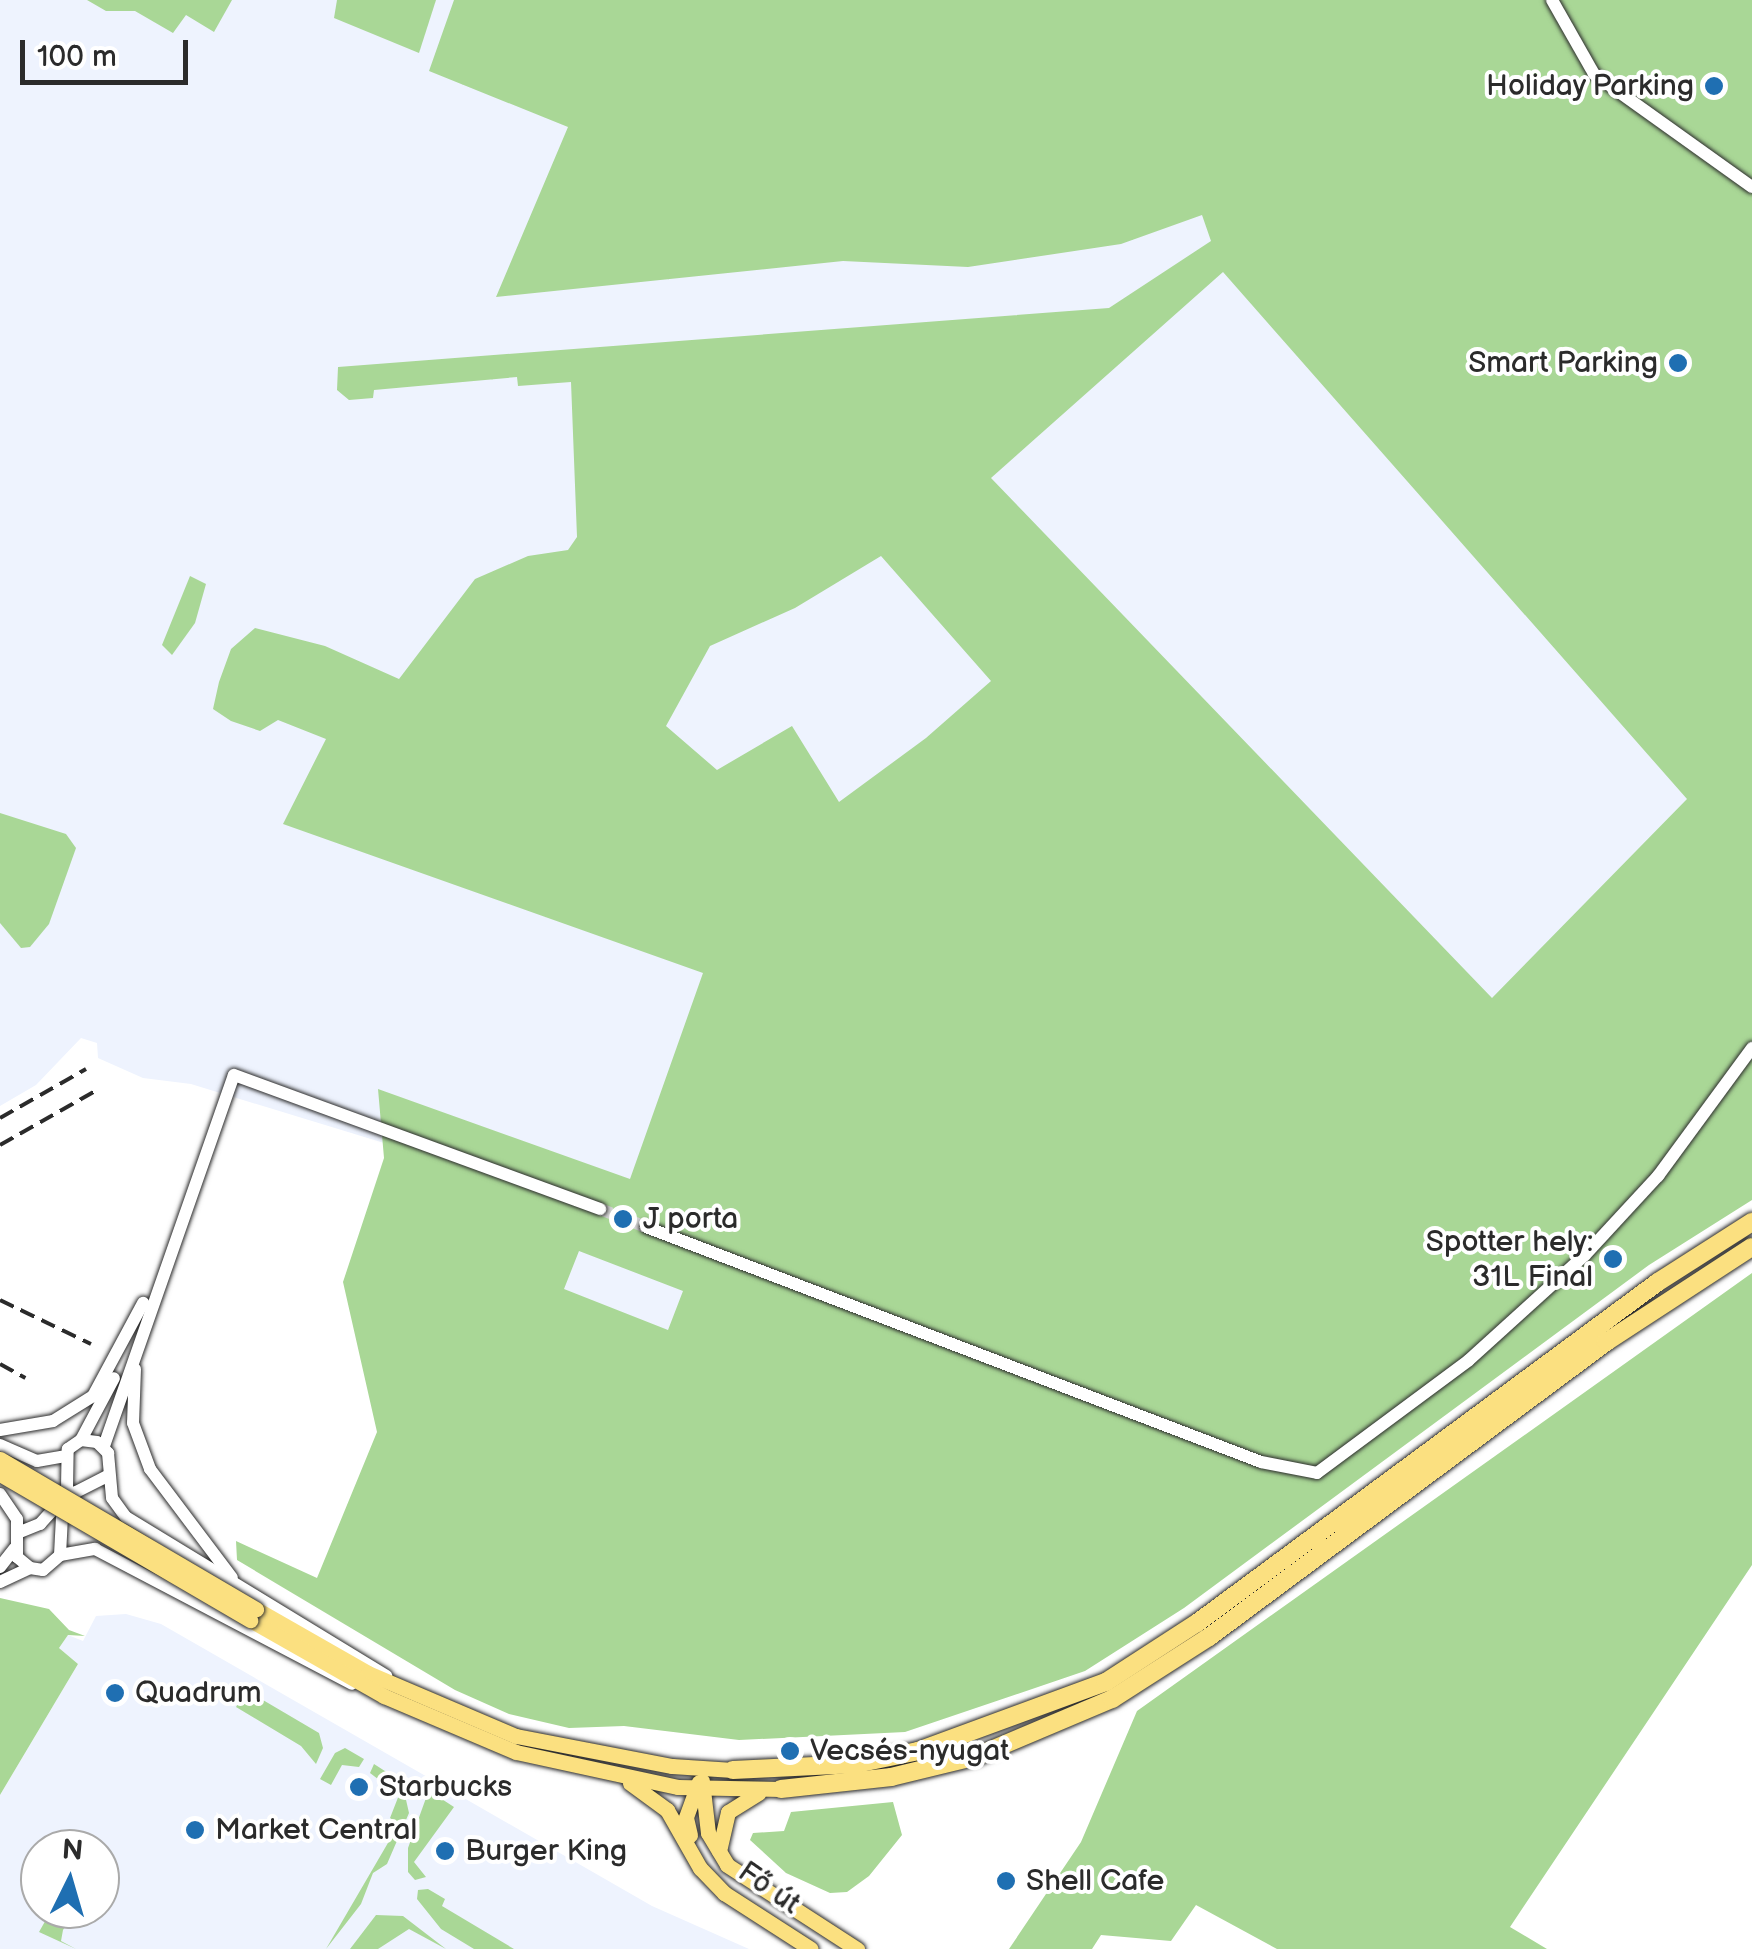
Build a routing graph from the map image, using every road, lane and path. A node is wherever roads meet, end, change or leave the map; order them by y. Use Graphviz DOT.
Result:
graph roads {
  1 [pos="1552,0"];
  2 [pos="1752,187"];
  3 [pos="1752,1048"];
  4 [pos="600,1209"];
  5 [pos="1752,1222"];
  6 [pos="646,1227"];
  7 [pos="1752,1246"];
  8 [pos="152,1294"];
  9 [pos="0,1430"];
  10 [pos="82,1440"];
  11 [pos="0,1444"];
  12 [pos="104,1446"];
  13 [pos="64,1456"];
  14 [pos="0,1459"];
  15 [pos="0,1474"];
  16 [pos="107,1476"];
  17 [pos="68,1478"];
  18 [pos="88,1486"];
  19 [pos="0,1494"];
  20 [pos="40,1524"];
  21 [pos="20,1532"];
  22 [pos="59,1537"];
  23 [pos="15,1548"];
  24 [pos="60,1556"];
  25 [pos="0,1566"];
  26 [pos="30,1568"];
  27 [pos="0,1582"];
  28 [pos="236,1583"];
  29 [pos="253,1615"];
  30 [pos="410,1692"];
  31 [pos="384,1696"];
  32 [pos="672,1766"];
  33 [pos="732,1770"];
  34 [pos="622,1779"];
  35 [pos="700,1785"];
  36 [pos="781,1788"];
  37 [pos="719,1855"];
  38 [pos="700,1868"];
  39 [pos="778,1929"];
  40 [pos="852,1948"];
  41 [pos="792,1949"];
  42 [pos="810,1949"];
  1 -- 2 [label="street"];
  3 -- 6 [label="street"];
  4 -- 8 [label="street"];
  5 -- 33 [label="highway"];
  7 -- 36 [label="highway"];
  8 -- 9 [label="street"];
  8 -- 10 [label="street"];
  8 -- 12 [label="street"];
  8 -- 28 [label="street"];
  10 -- 12 [label="street"];
  10 -- 13 [label="street"];
  11 -- 13 [label="street"];
  12 -- 16 [label="street"];
  13 -- 17 [label="street"];
  14 -- 29 [label="main road, bridge"];
  15 -- 29 [label="main road, bridge"];
  16 -- 18 [label="street"];
  16 -- 28 [label="street"];
  17 -- 18 [label="street"];
  17 -- 20 [label="street"];
  18 -- 22 [label="street"];
  19 -- 21 [label="street"];
  20 -- 21 [label="street"];
  20 -- 22 [label="street"];
  21 -- 23 [label="street"];
  22 -- 24 [label="street"];
  23 -- 25 [label="street"];
  23 -- 26 [label="street"];
  24 -- 26 [label="street"];
  24 -- 31 [label="street"];
  26 -- 27 [label="street"];
  28 -- 30 [label="street"];
  29 -- 30 [label="main road"];
  29 -- 31 [label="main road"];
  30 -- 32 [label="main road"];
  31 -- 34 [label="main road"];
  32 -- 33 [label="main road"];
  32 -- 35 [label="main road"];
  33 -- 35 [label="main road"];
  34 -- 35 [label="main road"];
  34 -- 38 [label="main road"];
  35 -- 36 [label="main road"];
  35 -- 37 [label="main road"];
  35 -- 38 [label="main road"];
  36 -- 37 [label="main road"];
  37 -- 40 [label="main road"];
  38 -- 39 [label="main road, Fő út"];
  39 -- 41 [label="street"];
  39 -- 42 [label="main road, Fő út"];
}
